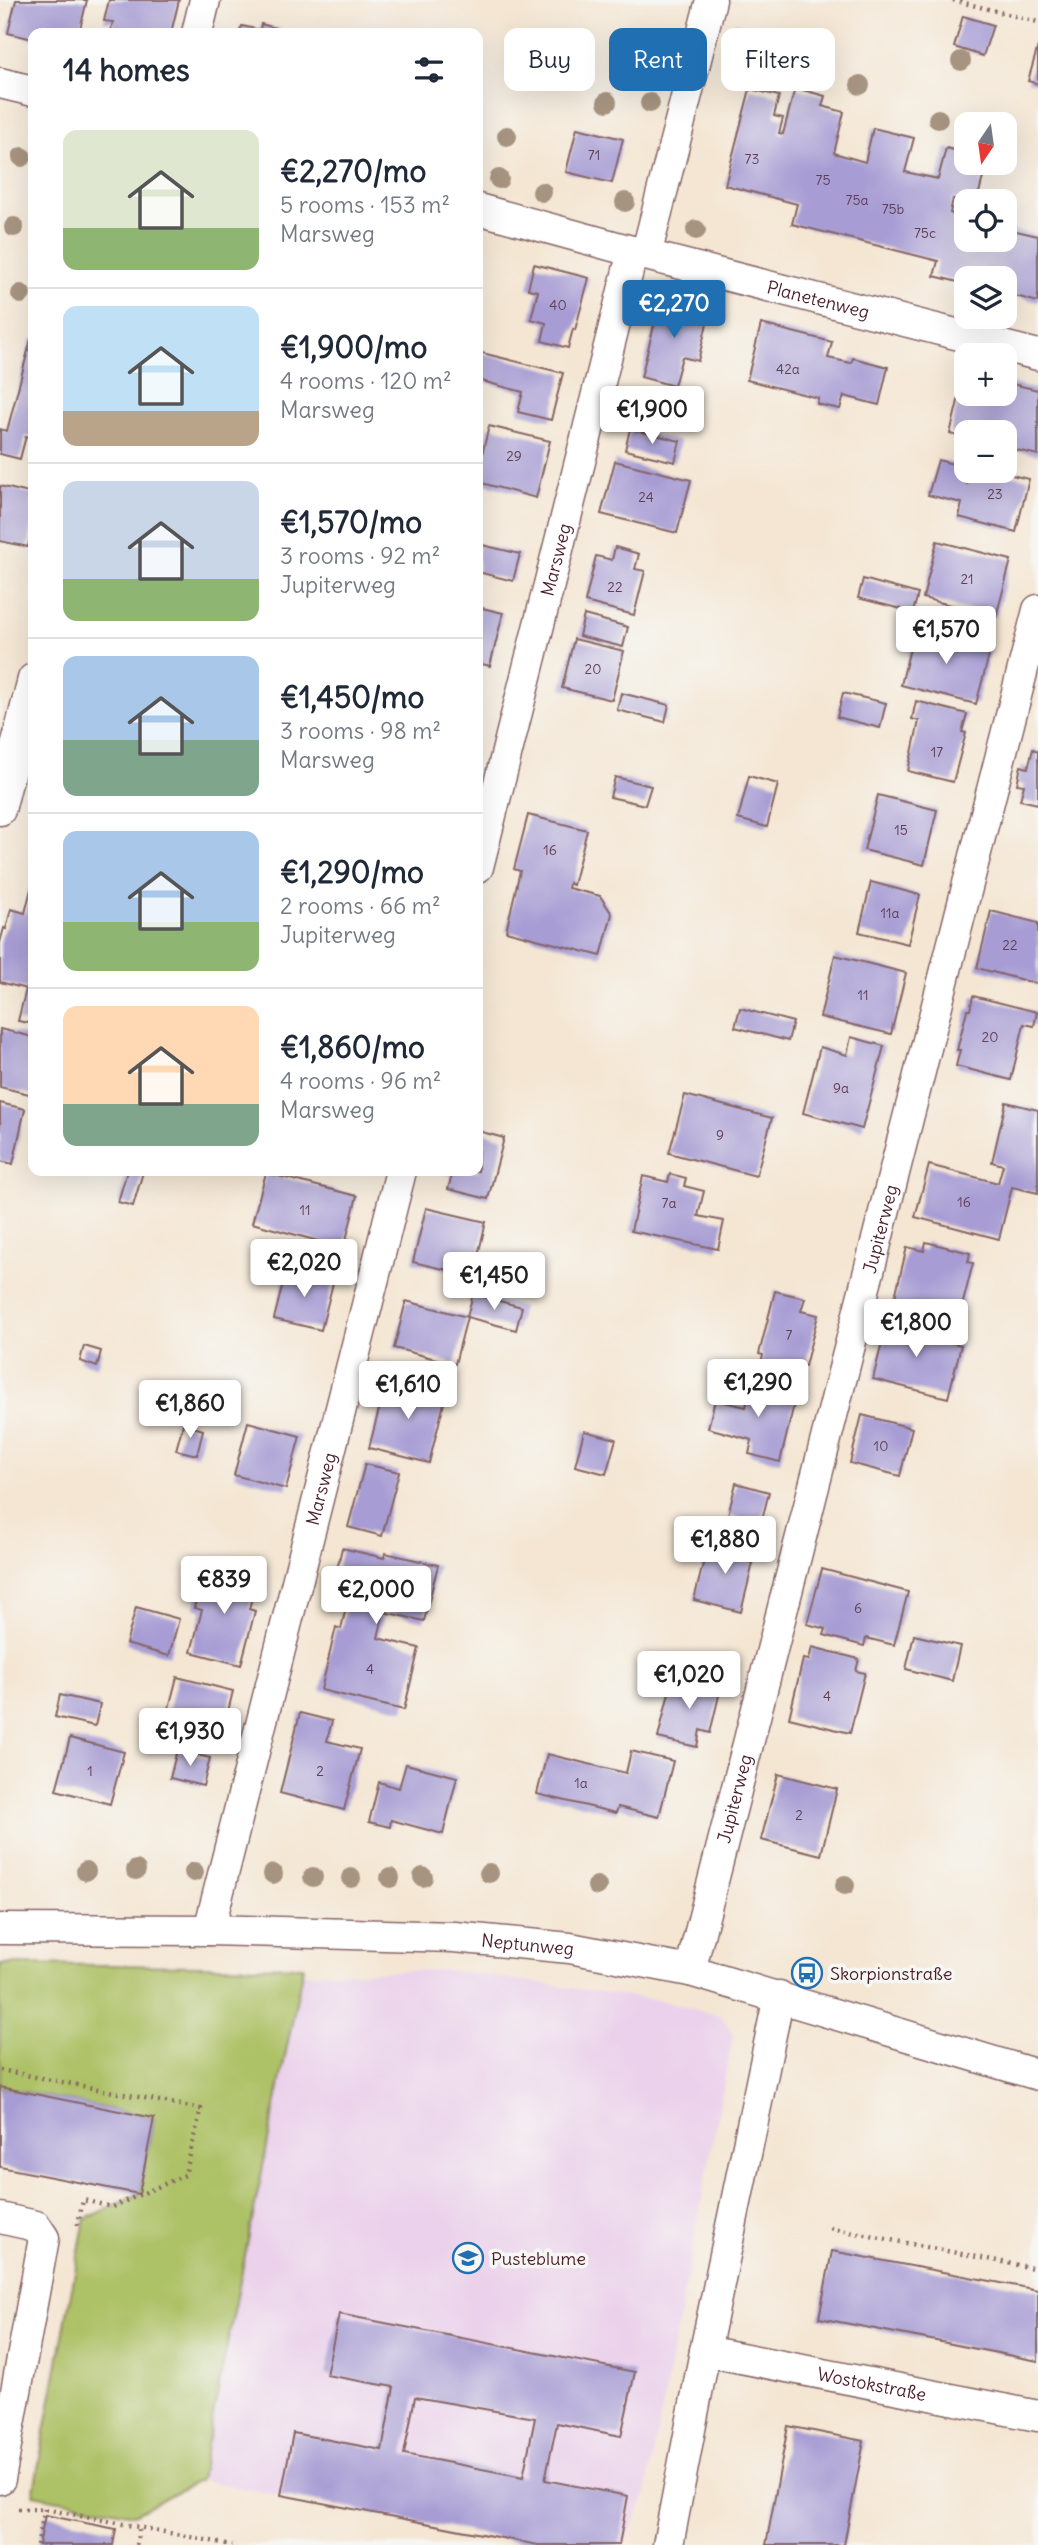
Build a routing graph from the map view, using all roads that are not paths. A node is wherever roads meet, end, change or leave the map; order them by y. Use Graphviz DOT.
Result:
graph roads {
  1 [pos="205,0"];
  2 [pos="711,0"];
  3 [pos="198,28"];
  4 [pos="0,83"];
  5 [pos="28,91"];
  6 [pos="483,210"];
  7 [pos="640,253"];
  8 [pos="1038,355"];
  9 [pos="1038,610"];
  10 [pos="28,698"];
  11 [pos="0,810"];
  12 [pos="483,848"];
  13 [pos="400,1176"];
  14 [pos="0,1929"];
  15 [pos="209,1930"];
  16 [pos="690,1971"];
  17 [pos="779,1996"];
  18 [pos="1038,2075"];
  19 [pos="0,2218"];
  20 [pos="705,2351"];
  21 [pos="1038,2416"];
  22 [pos="0,2479"];
  23 [pos="668,2545"];
  1 -- 3 [label="street"];
  2 -- 7 [label="street, Marsweg"];
  4 -- 5 [label="street"];
  6 -- 7 [label="street, Planetenweg"];
  7 -- 8 [label="street, Planetenweg"];
  7 -- 12 [label="street, Marsweg"];
  9 -- 16 [label="street, Jupiterweg"];
  10 -- 11 [label="street"];
  13 -- 15 [label="street, Marsweg"];
  14 -- 15 [label="street, Neptunweg"];
  15 -- 16 [label="street, Neptunweg"];
  16 -- 17 [label="street, Neptunweg"];
  17 -- 18 [label="street, Neptunweg"];
  17 -- 20 [label="street"];
  19 -- 22 [label="street"];
  20 -- 21 [label="street, Wostokstraße"];
  20 -- 23 [label="street"];
}
